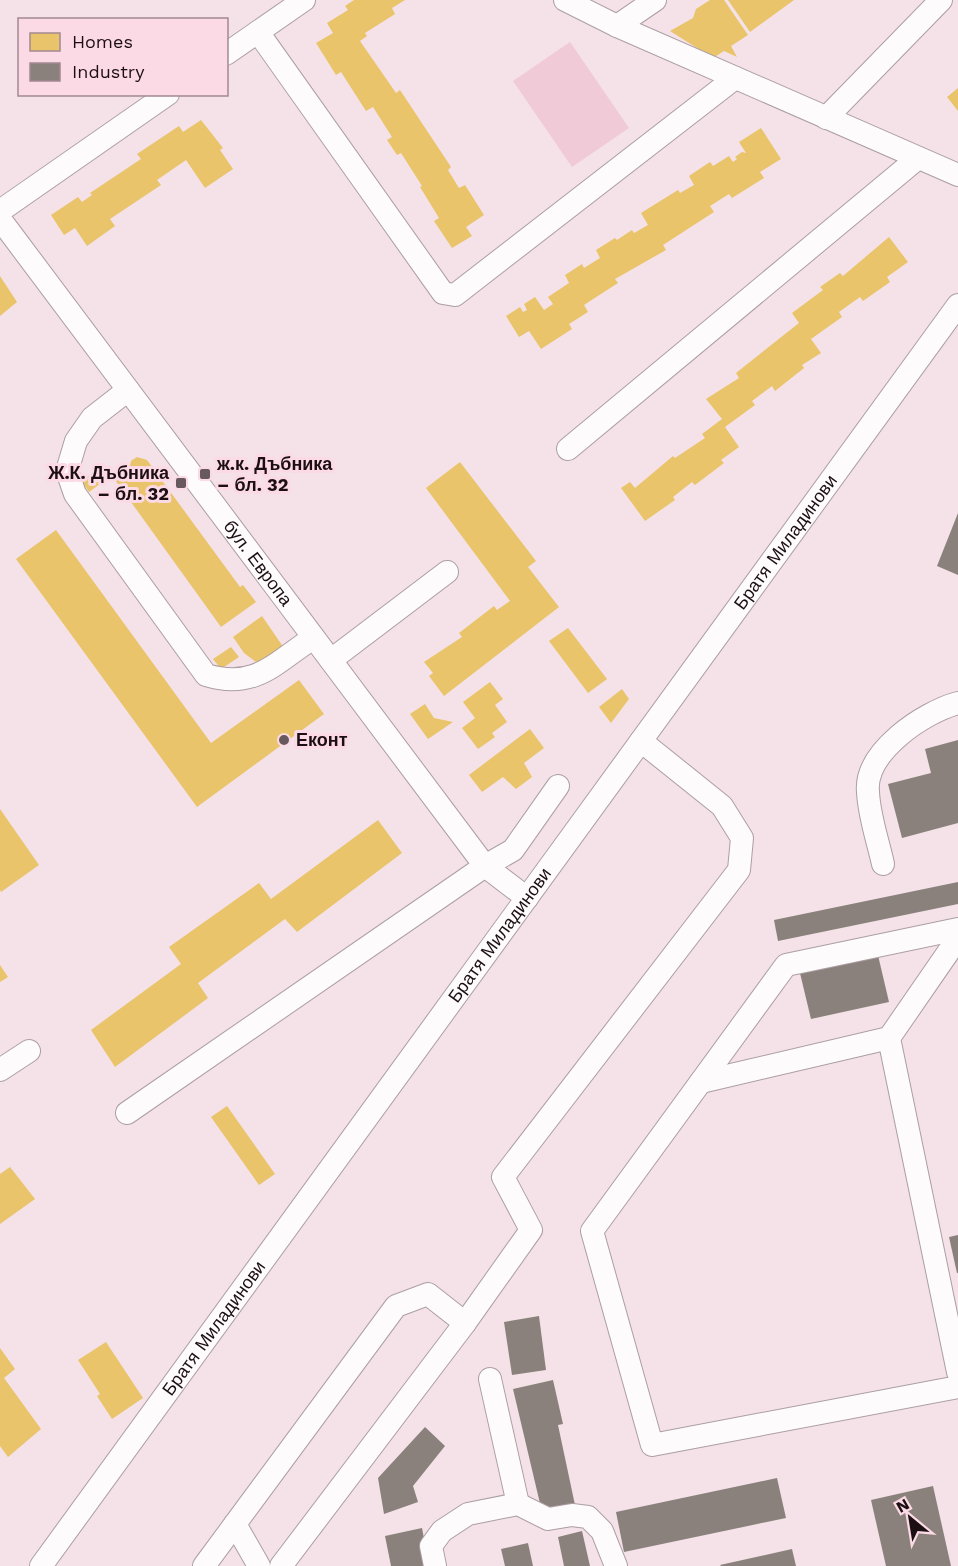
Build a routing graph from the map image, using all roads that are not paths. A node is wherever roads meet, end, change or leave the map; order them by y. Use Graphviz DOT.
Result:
graph roads {
  1 [pos="304,0"];
  2 [pos="565,0"];
  3 [pos="655,0"];
  4 [pos="941,0"];
  5 [pos="616,26"];
  6 [pos="258,32"];
  7 [pos="228,53"];
  8 [pos="735,78"];
  9 [pos="165,96"];
  10 [pos="826,118"];
  11 [pos="918,158"];
  12 [pos="958,175"];
  13 [pos="0,211"];
  14 [pos="0,219"];
  15 [pos="958,305"];
  16 [pos="128,390"];
  17 [pos="568,449"];
  18 [pos="447,572"];
  19 [pos="313,638"];
  20 [pos="331,660"];
  21 [pos="958,703"];
  22 [pos="641,741"];
  23 [pos="558,786"];
  24 [pos="883,864"];
  25 [pos="485,866"];
  26 [pos="527,898"];
  27 [pos="958,929"];
  28 [pos="958,938"];
  29 [pos="889,1038"];
  30 [pos="29,1051"];
  31 [pos="0,1071"];
  32 [pos="701,1082"];
  33 [pos="127,1113"];
  34 [pos="465,1323"];
  35 [pos="958,1372"];
  36 [pos="490,1379"];
  37 [pos="958,1387"];
  38 [pos="518,1504"];
  39 [pos="235,1524"];
  40 [pos="41,1566"];
  41 [pos="204,1566"];
  42 [pos="259,1566"];
  43 [pos="281,1566"];
  44 [pos="435,1566"];
  45 [pos="616,1566"];
  1 -- 6 [label="street"];
  2 -- 5 [label="street"];
  3 -- 5 [label="street"];
  4 -- 10 [label="street"];
  5 -- 8 [label="street"];
  6 -- 7 [label="street"];
  6 -- 8 [label="street"];
  8 -- 10 [label="street"];
  9 -- 13 [label="street"];
  10 -- 11 [label="street"];
  11 -- 12 [label="street"];
  11 -- 17 [label="street"];
  14 -- 16 [label="street, бул. Европа"];
  15 -- 22 [label="street, Братя Миладинови"];
  16 -- 19 [label="street, бул. Европа"];
  16 -- 19 [label="street"];
  18 -- 20 [label="street"];
  19 -- 20 [label="street, бул. Европа"];
  20 -- 25 [label="street, бул. Европа"];
  21 -- 24 [label="street"];
  22 -- 26 [label="street, Братя Миладинови"];
  22 -- 34 [label="street"];
  23 -- 25 [label="street"];
  25 -- 26 [label="street, бул. Европа"];
  25 -- 33 [label="street"];
  26 -- 40 [label="street, Братя Миладинови"];
  27 -- 32 [label="street"];
  28 -- 29 [label="street"];
  29 -- 32 [label="street"];
  29 -- 35 [label="street"];
  30 -- 31 [label="street"];
  32 -- 37 [label="street"];
  34 -- 39 [label="street"];
  34 -- 43 [label="street"];
  36 -- 38 [label="street"];
  38 -- 44 [label="street"];
  38 -- 45 [label="street"];
  39 -- 41 [label="street"];
  39 -- 42 [label="street"];
}
